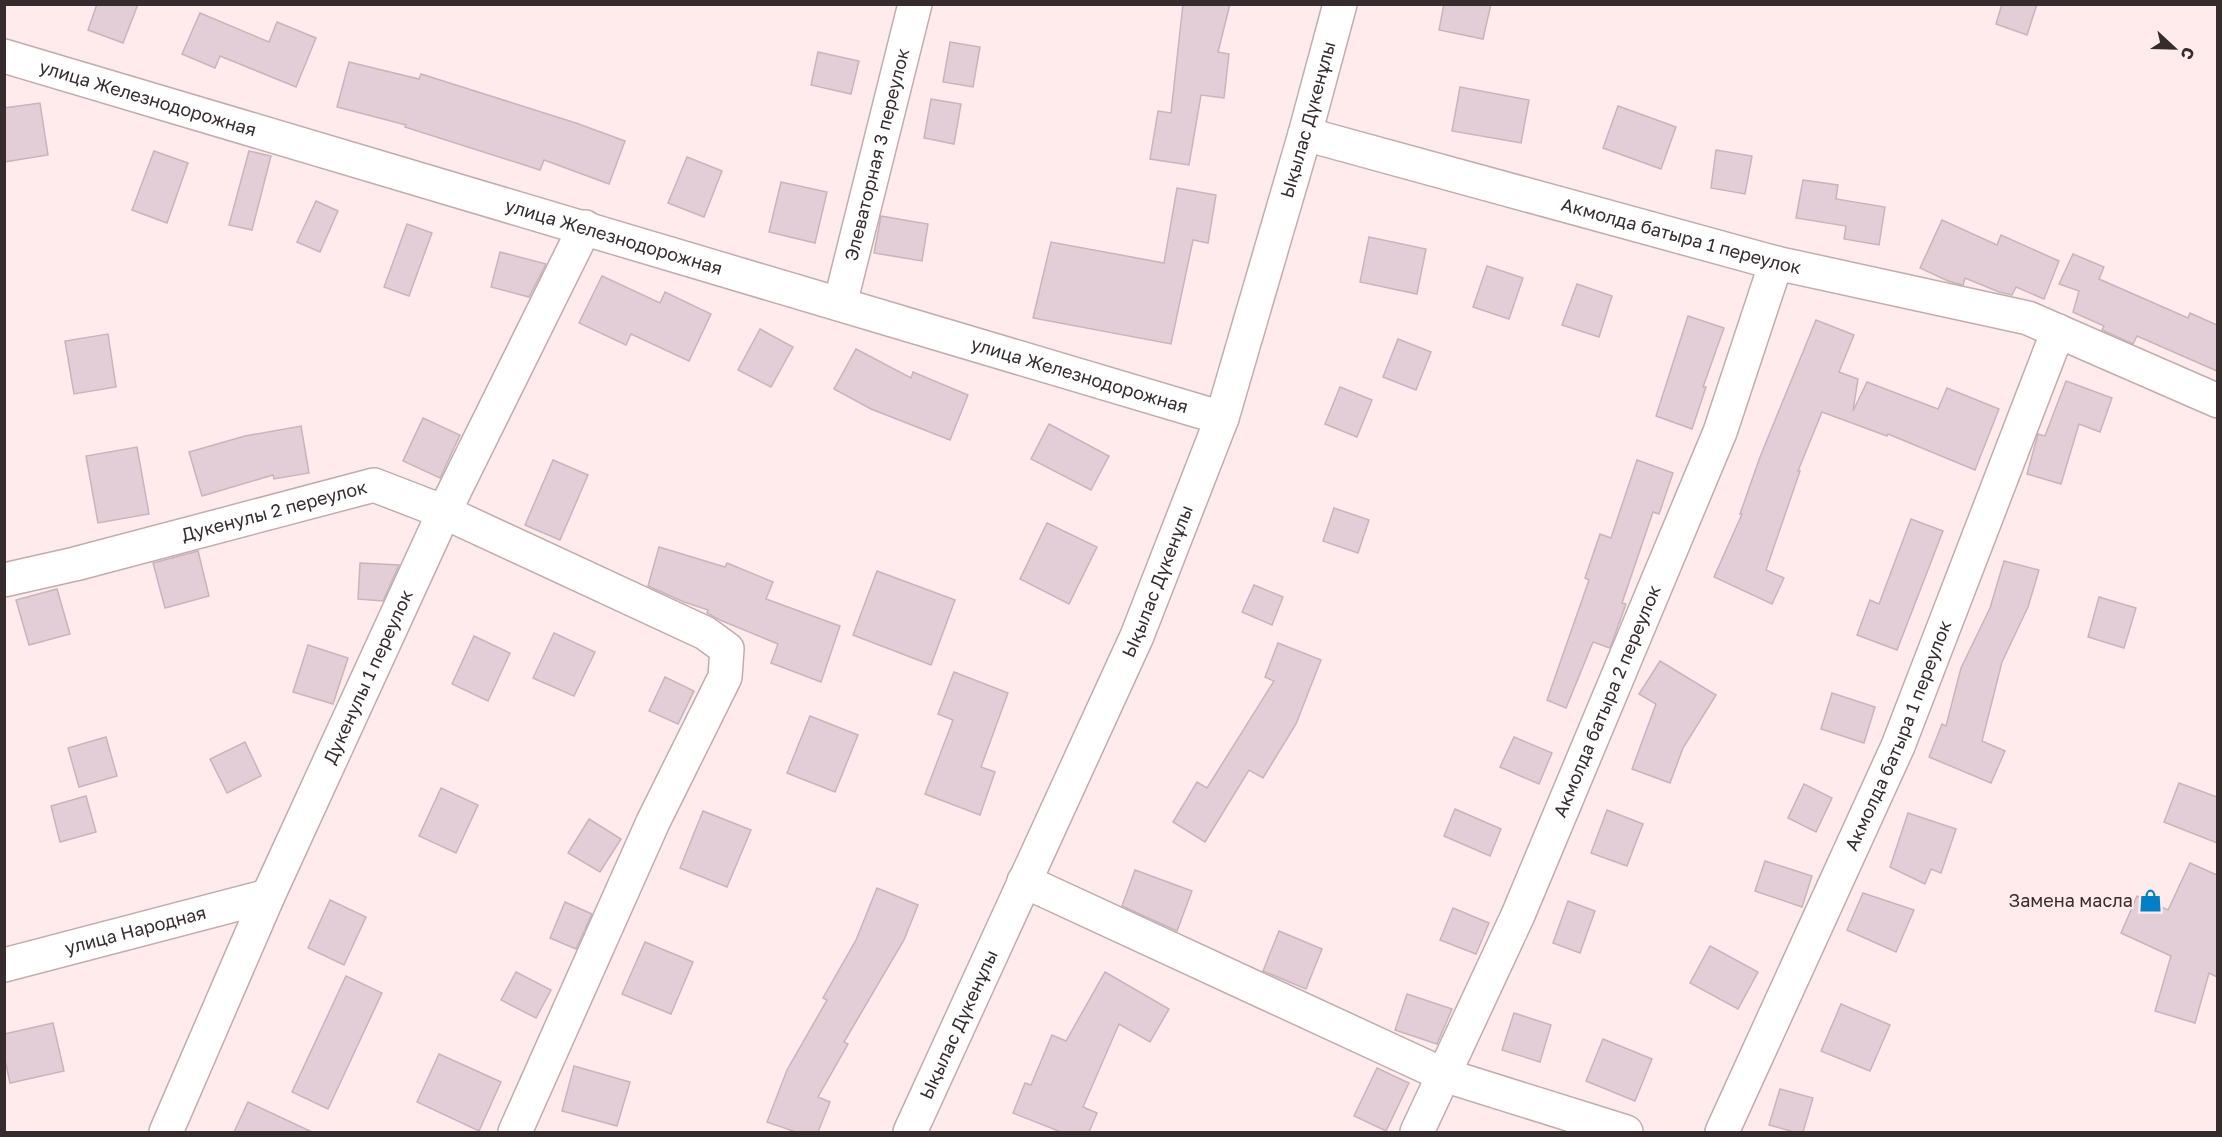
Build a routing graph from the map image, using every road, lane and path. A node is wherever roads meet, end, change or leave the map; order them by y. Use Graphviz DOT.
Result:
graph roads {
  1 [pos="915,4"];
  2 [pos="1340,4"];
  3 [pos="4,56"];
  4 [pos="1305,134"];
  5 [pos="585,227"];
  6 [pos="1776,262"];
  7 [pos="840,304"];
  8 [pos="2058,331"];
  9 [pos="2217,401"];
  10 [pos="1222,418"];
  11 [pos="444,512"];
  12 [pos="4,580"];
  13 [pos="1024,881"];
  14 [pos="268,896"];
  15 [pos="4,965"];
  16 [pos="1444,1075"];
  17 [pos="166,1132"];
  18 [pos="515,1132"];
  19 [pos="910,1132"];
  20 [pos="1417,1132"];
  21 [pos="1626,1132"];
  22 [pos="1722,1132"];
  1 -- 7 [label="street, Элеваторная 3 переулок"];
  2 -- 4 [label="street, Ықылас Дүкенұлы"];
  3 -- 5 [label="street, улица Железнодорожная"];
  4 -- 6 [label="street, Акмолда батыра 1 переулок"];
  4 -- 10 [label="street, Ықылас Дүкенұлы"];
  5 -- 7 [label="street, улица Железнодорожная"];
  5 -- 11 [label="street, Дукенулы 1 переулок"];
  6 -- 8 [label="street, Акмолда батыра 1 переулок"];
  6 -- 16 [label="street, Акмолда батыра 2 переулок"];
  7 -- 10 [label="street, улица Железнодорожная"];
  8 -- 9 [label="street, Акмолда батыра 1 переулок"];
  8 -- 22 [label="street, Акмолда батыра 1 переулок"];
  10 -- 13 [label="street, Ықылас Дүкенұлы"];
  11 -- 12 [label="street, Дукенулы 2 переулок"];
  11 -- 14 [label="street, Дукенулы 1 переулок"];
  11 -- 18 [label="street, Дукенулы 2 переулок"];
  13 -- 16 [label="street"];
  13 -- 19 [label="street, Ықылас Дүкенұлы"];
  14 -- 15 [label="street, улица Народная"];
  14 -- 17 [label="street, Дукенулы 1 переулок"];
  16 -- 20 [label="street, Акмолда батыра 2 переулок"];
  16 -- 21 [label="street"];
}
